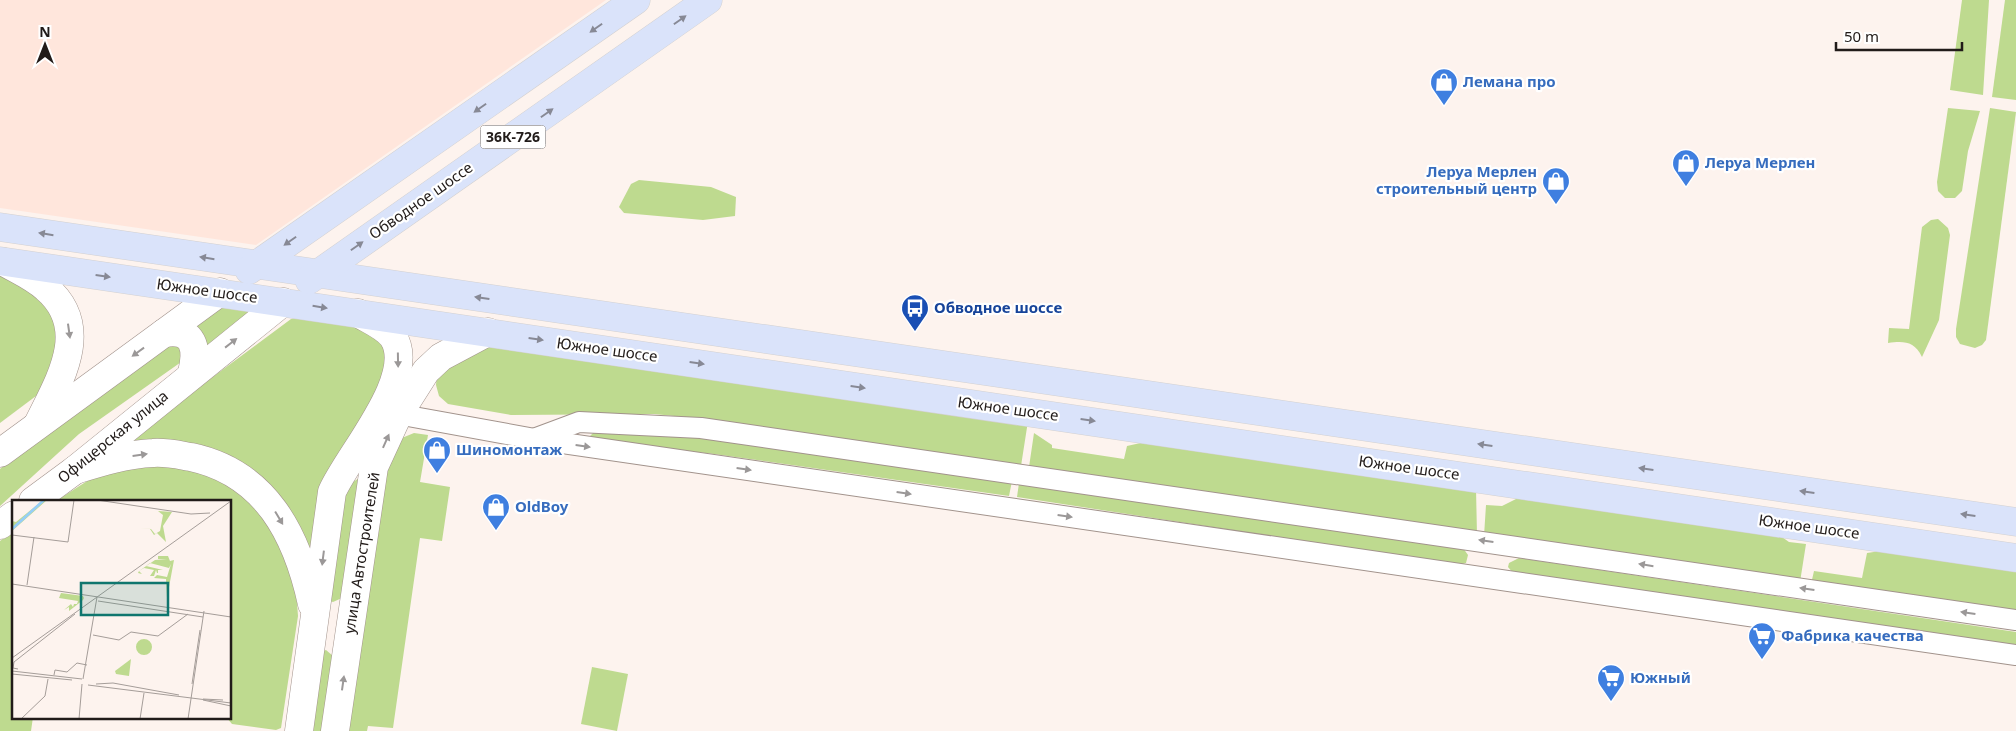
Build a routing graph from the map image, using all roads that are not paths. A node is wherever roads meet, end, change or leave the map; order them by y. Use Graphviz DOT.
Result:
graph roads {
  1 [pos="636,0"];
  2 [pos="708,0"];
  3 [pos="0,227"];
  4 [pos="1,261"];
  5 [pos="255,265"];
  6 [pos="317,274"];
  7 [pos="220,292"];
  8 [pos="283,302"];
  9 [pos="358,313"];
  10 [pos="488,332"];
  11 [pos="164,333"];
  12 [pos="192,373"];
  13 [pos="389,413"];
  14 [pos="36,427"];
  15 [pos="534,439"];
  16 [pos="0,453"];
  17 [pos="75,470"];
  18 [pos="34,500"];
  19 [pos="12,516"];
  20 [pos="2016,522"];
  21 [pos="0,525"];
  22 [pos="2016,558"];
  23 [pos="2016,620"];
  24 [pos="314,629"];
  25 [pos="348,643"];
  26 [pos="2016,654"];
  27 [pos="299,731"];
  28 [pos="336,731"];
  1 -- 5 [label="main road, one-way"];
  6 -- 2 [label="main road, Обводное шоссе / 36К-726, one-way"];
  5 -- 3 [label="main road, one-way"];
  4 -- 7 [label="main road, Южное шоссе, one-way"];
  4 -- 14 [label="main road, one-way"];
  5 -- 6 [label="main road"];
  5 -- 7 [label="main road"];
  6 -- 8 [label="main road, Обводное шоссе / 36К-726"];
  20 -- 6 [label="main road, one-way"];
  7 -- 8 [label="main road, Южное шоссе"];
  7 -- 11 [label="main road"];
  8 -- 9 [label="main road, Южное шоссе, one-way"];
  12 -- 8 [label="main road, Офицерская улица, one-way"];
  9 -- 10 [label="main road, Южное шоссе"];
  9 -- 13 [label="main road, улица Автостроителей, one-way"];
  10 -- 13 [label="main road, улица Автостроителей"];
  10 -- 22 [label="main road, Южное шоссе, one-way"];
  11 -- 12 [label="main road"];
  11 -- 14 [label="main road, one-way"];
  12 -- 17 [label="main road, Офицерская улица"];
  13 -- 15 [label="street"];
  13 -- 24 [label="main road, улица Автостроителей, one-way"];
  25 -- 13 [label="main road, улица Автостроителей, one-way"];
  14 -- 16 [label="main road"];
  23 -- 15 [label="street, one-way"];
  15 -- 26 [label="street, one-way"];
  17 -- 18 [label="main road, Офицерская улица"];
  17 -- 24 [label="main road, улица Автостроителей, one-way"];
  19 -- 21 [label="main road"];
  24 -- 25 [label="main road"];
  24 -- 27 [label="main road, улица Автостроителей"];
  28 -- 25 [label="main road, улица Автостроителей, one-way"];
}
